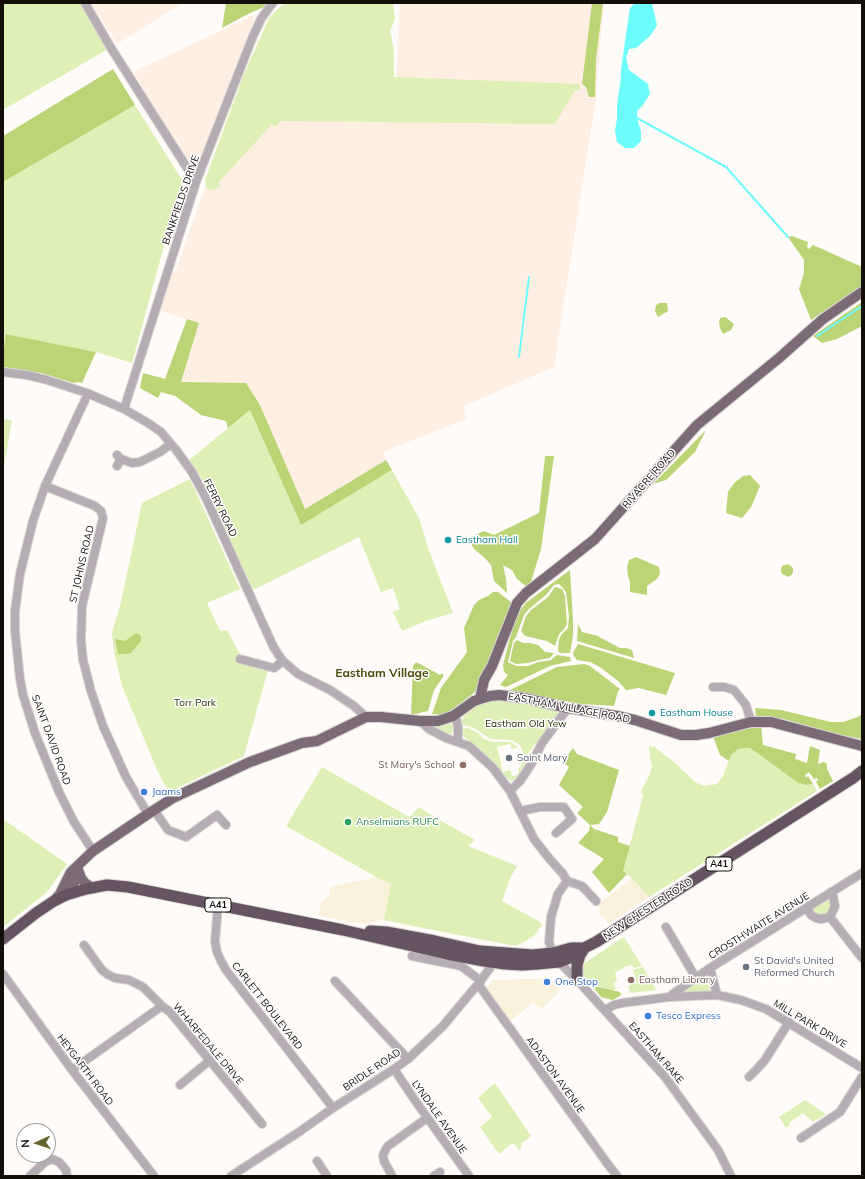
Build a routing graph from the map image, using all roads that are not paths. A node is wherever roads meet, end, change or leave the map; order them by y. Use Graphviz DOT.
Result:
graph roads {
  1 [pos="85,3"];
  2 [pos="273,3"];
  3 [pos="196,182"];
  4 [pos="862,292"];
  5 [pos="3,372"];
  6 [pos="85,400"];
  7 [pos="124,409"];
  8 [pos="171,444"];
  9 [pos="118,460"];
  10 [pos="45,486"];
  11 [pos="240,659"];
  12 [pos="283,661"];
  13 [pos="713,687"];
  14 [pos="480,699"];
  15 [pos="568,708"];
  16 [pos="455,715"];
  17 [pos="366,717"];
  18 [pos="420,721"];
  19 [pos="751,722"];
  20 [pos="458,742"];
  21 [pos="862,746"];
  22 [pos="859,775"];
  23 [pos="510,791"];
  24 [pos="520,811"];
  25 [pos="151,812"];
  26 [pos="226,825"];
  27 [pos="556,833"];
  28 [pos="93,851"];
  29 [pos="77,867"];
  30 [pos="862,873"];
  31 [pos="567,881"];
  32 [pos="92,888"];
  33 [pos="831,892"];
  34 [pos="70,894"];
  35 [pos="54,900"];
  36 [pos="596,901"];
  37 [pos="218,906"];
  38 [pos="807,908"];
  39 [pos="830,917"];
  40 [pos="666,927"];
  41 [pos="343,930"];
  42 [pos="3,940"];
  43 [pos="84,945"];
  44 [pos="584,948"];
  45 [pos="412,956"];
  46 [pos="494,957"];
  47 [pos="556,957"];
  48 [pos="862,958"];
  49 [pos="476,959"];
  50 [pos="710,968"];
  51 [pos="3,974"];
  52 [pos="696,978"];
  53 [pos="577,980"];
  54 [pos="335,981"];
  55 [pos="481,981"];
  56 [pos="717,995"];
  57 [pos="669,997"];
  58 [pos="162,1006"];
  59 [pos="605,1010"];
  60 [pos="788,1022"];
  61 [pos="408,1059"];
  62 [pos="209,1061"];
  63 [pos="862,1068"];
  64 [pos="394,1069"];
  65 [pos="72,1070"];
  66 [pos="749,1077"];
  67 [pos="862,1077"];
  68 [pos="180,1085"];
  69 [pos="333,1108"];
  70 [pos="427,1118"];
  71 [pos="262,1124"];
  72 [pos="801,1138"];
  73 [pos="317,1161"];
  74 [pos="30,1176"];
  75 [pos="67,1176"];
  76 [pos="154,1176"];
  77 [pos="231,1176"];
  78 [pos="327,1176"];
  79 [pos="392,1176"];
  80 [pos="469,1176"];
  81 [pos="617,1176"];
  82 [pos="731,1176"];
  1 -- 3 [label="street"];
  2 -- 3 [label="street, BANKFIELDS DRIVE"];
  3 -- 7 [label="street, BANKFIELDS DRIVE"];
  4 -- 14 [label="main road, RIVACRE ROAD"];
  5 -- 7 [label="street, FERRY ROAD"];
  6 -- 10 [label="street, SAINT DAVID ROAD"];
  7 -- 8 [label="street, FERRY ROAD"];
  8 -- 9 [label="street"];
  8 -- 12 [label="street, FERRY ROAD"];
  10 -- 25 [label="street, ST JOHNS ROAD"];
  10 -- 28 [label="street, SAINT DAVID ROAD"];
  11 -- 12 [label="street"];
  12 -- 17 [label="street, FERRY ROAD"];
  13 -- 19 [label="street"];
  14 -- 15 [label="main road, EASTHAM VILLAGE ROAD"];
  14 -- 16 [label="main road, EASTHAM VILLAGE ROAD"];
  15 -- 19 [label="main road, EASTHAM VILLAGE ROAD"];
  15 -- 23 [label="street"];
  16 -- 18 [label="main road, EASTHAM VILLAGE ROAD"];
  16 -- 20 [label="street"];
  17 -- 18 [label="main road, EASTHAM VILLAGE ROAD"];
  17 -- 25 [label="main road, EASTHAM VILLAGE ROAD"];
  18 -- 20 [label="street"];
  19 -- 21 [label="main road, EASTHAM VILLAGE ROAD"];
  20 -- 23 [label="street"];
  22 -- 44 [label="highway, NEW CHESTER ROAD / A41"];
  23 -- 24 [label="street"];
  24 -- 27 [label="street"];
  24 -- 31 [label="street"];
  25 -- 26 [label="street, ST JOHNS ROAD"];
  25 -- 28 [label="main road, EASTHAM VILLAGE ROAD"];
  28 -- 29 [label="main road, EASTHAM VILLAGE ROAD"];
  29 -- 32 [label="main road"];
  29 -- 34 [label="main road"];
  29 -- 35 [label="main road, EASTHAM VILLAGE ROAD"];
  30 -- 33 [label="street, CROSTHWAITE AVENUE"];
  31 -- 36 [label="street"];
  31 -- 47 [label="street"];
  32 -- 34 [label="highway, NEW CHESTER ROAD / A41"];
  32 -- 37 [label="highway, NEW CHESTER ROAD / A41"];
  33 -- 38 [label="street, CROSTHWAITE AVENUE"];
  33 -- 39 [label="street"];
  34 -- 35 [label="highway, NEW CHESTER ROAD / A41"];
  35 -- 42 [label="highway, NEW CHESTER ROAD / A41"];
  37 -- 41 [label="highway, NEW CHESTER ROAD / A41"];
  37 -- 69 [label="street, CARLETT BOULEVARD"];
  38 -- 39 [label="street"];
  38 -- 50 [label="street, CROSTHWAITE AVENUE"];
  39 -- 48 [label="street"];
  40 -- 52 [label="street"];
  41 -- 46 [label="highway, NEW CHESTER ROAD / A41"];
  41 -- 49 [label="highway, NEW CHESTER ROAD / A41"];
  43 -- 58 [label="street"];
  44 -- 47 [label="highway, NEW CHESTER ROAD / A41"];
  44 -- 53 [label="highway"];
  45 -- 55 [label="street"];
  46 -- 47 [label="highway, NEW CHESTER ROAD / A41"];
  46 -- 49 [label="highway, NEW CHESTER ROAD / A41"];
  46 -- 55 [label="street, BRIDLE ROAD"];
  47 -- 53 [label="street, EASTHAM RAKE"];
  49 -- 55 [label="street"];
  50 -- 52 [label="street, CROSTHWAITE AVENUE"];
  50 -- 56 [label="street"];
  51 -- 65 [label="street, HEYGARTH ROAD"];
  52 -- 57 [label="street, CROSTHWAITE AVENUE"];
  53 -- 59 [label="street, EASTHAM RAKE"];
  54 -- 61 [label="street"];
  55 -- 61 [label="street, BRIDLE ROAD"];
  55 -- 81 [label="street, ADASTON AVENUE"];
  56 -- 57 [label="street, MILL PARK DRIVE"];
  56 -- 60 [label="street, MILL PARK DRIVE"];
  57 -- 59 [label="street, MILL PARK DRIVE"];
  58 -- 62 [label="street, WHARFEDALE DRIVE"];
  58 -- 65 [label="street, WHARFEDALE DRIVE"];
  59 -- 82 [label="street, EASTHAM RAKE"];
  60 -- 63 [label="street, MILL PARK DRIVE"];
  60 -- 66 [label="street"];
  61 -- 64 [label="street, BRIDLE ROAD"];
  62 -- 68 [label="street"];
  62 -- 71 [label="street, WHARFEDALE DRIVE"];
  64 -- 69 [label="street, BRIDLE ROAD"];
  64 -- 70 [label="street, LYNDALE AVENUE"];
  65 -- 76 [label="street, HEYGARTH ROAD"];
  67 -- 72 [label="street"];
  69 -- 77 [label="street, BRIDLE ROAD"];
  70 -- 79 [label="street"];
  70 -- 80 [label="street, LYNDALE AVENUE"];
  73 -- 78 [label="street"];
  74 -- 75 [label="street"];
}
